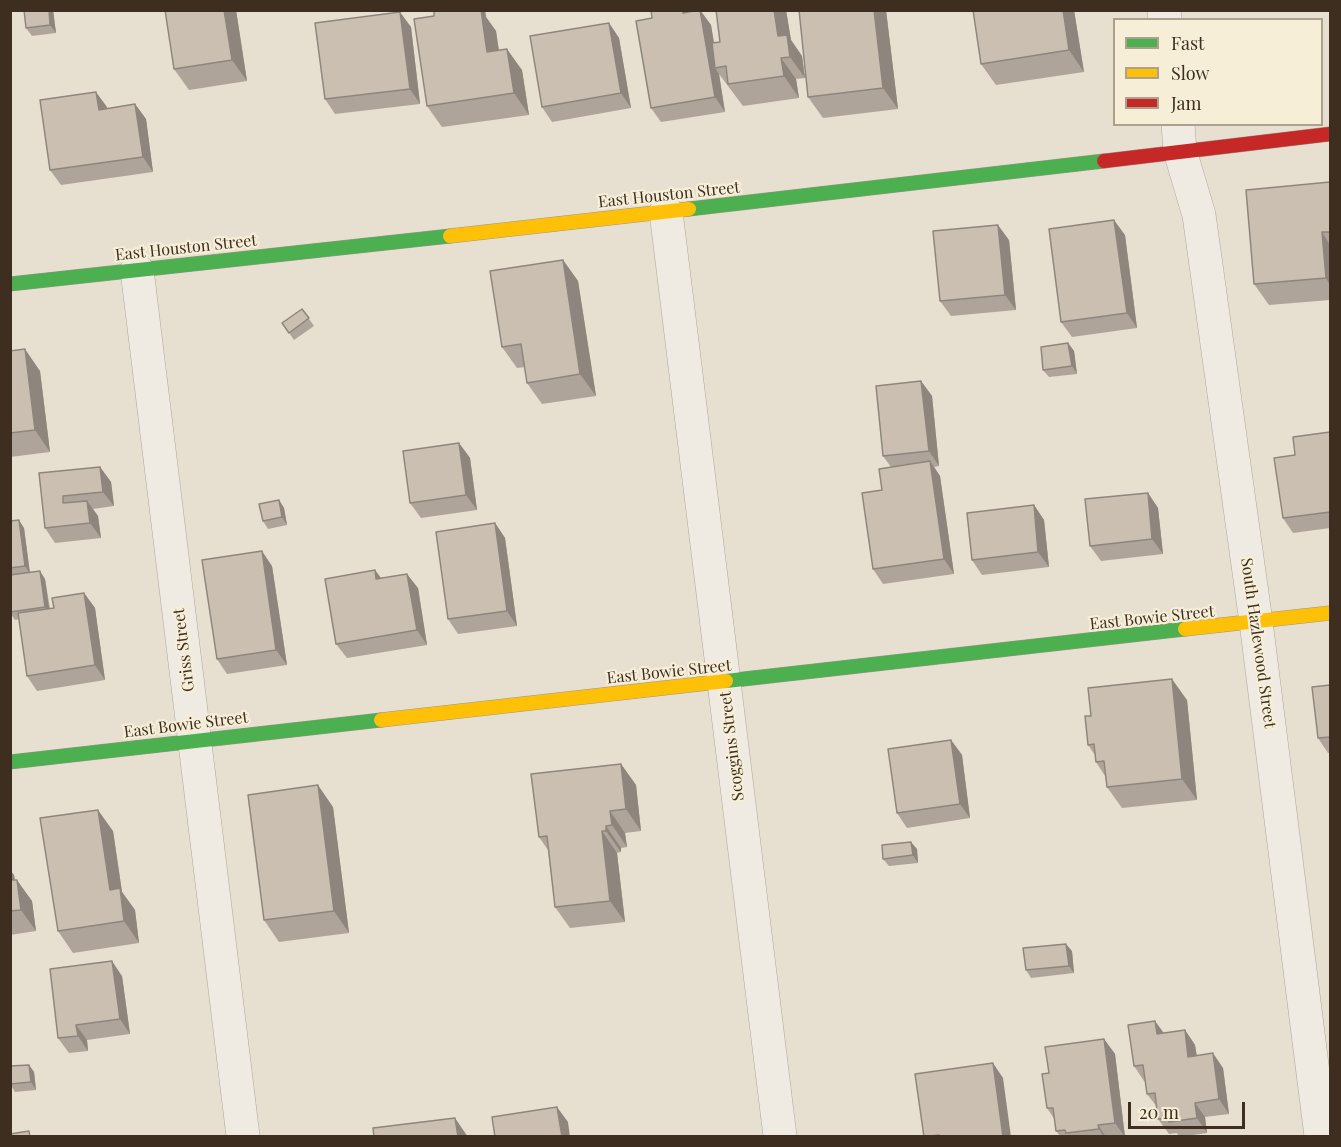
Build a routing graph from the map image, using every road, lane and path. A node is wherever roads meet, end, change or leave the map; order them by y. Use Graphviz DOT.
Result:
graph roads {
  1 [pos="1330,134"];
  2 [pos="1179,138"];
  3 [pos="666,212"];
  4 [pos="137,270"];
  5 [pos="10,284"];
  6 [pos="1330,613"];
  7 [pos="1256,622"];
  8 [pos="724,682"];
  9 [pos="195,740"];
  10 [pos="10,762"];
  11 [pos="243,1137"];
  12 [pos="780,1137"];
  13 [pos="1321,1137"];
  1 -- 2 [label="main road, East Houston Street"];
  2 -- 3 [label="main road, East Houston Street"];
  2 -- 7 [label="street, South Hazlewood Street"];
  3 -- 4 [label="main road, East Houston Street"];
  3 -- 8 [label="street, Scoggins Street"];
  4 -- 5 [label="main road, East Houston Street"];
  4 -- 9 [label="street, Griss Street"];
  6 -- 7 [label="main road, East Bowie Street"];
  7 -- 8 [label="main road, East Bowie Street"];
  7 -- 13 [label="street, South Hazlewood Street"];
  8 -- 9 [label="main road, East Bowie Street"];
  8 -- 12 [label="street, Scoggins Street"];
  9 -- 10 [label="main road, East Bowie Street"];
  9 -- 11 [label="street, Griss Street"];
}
